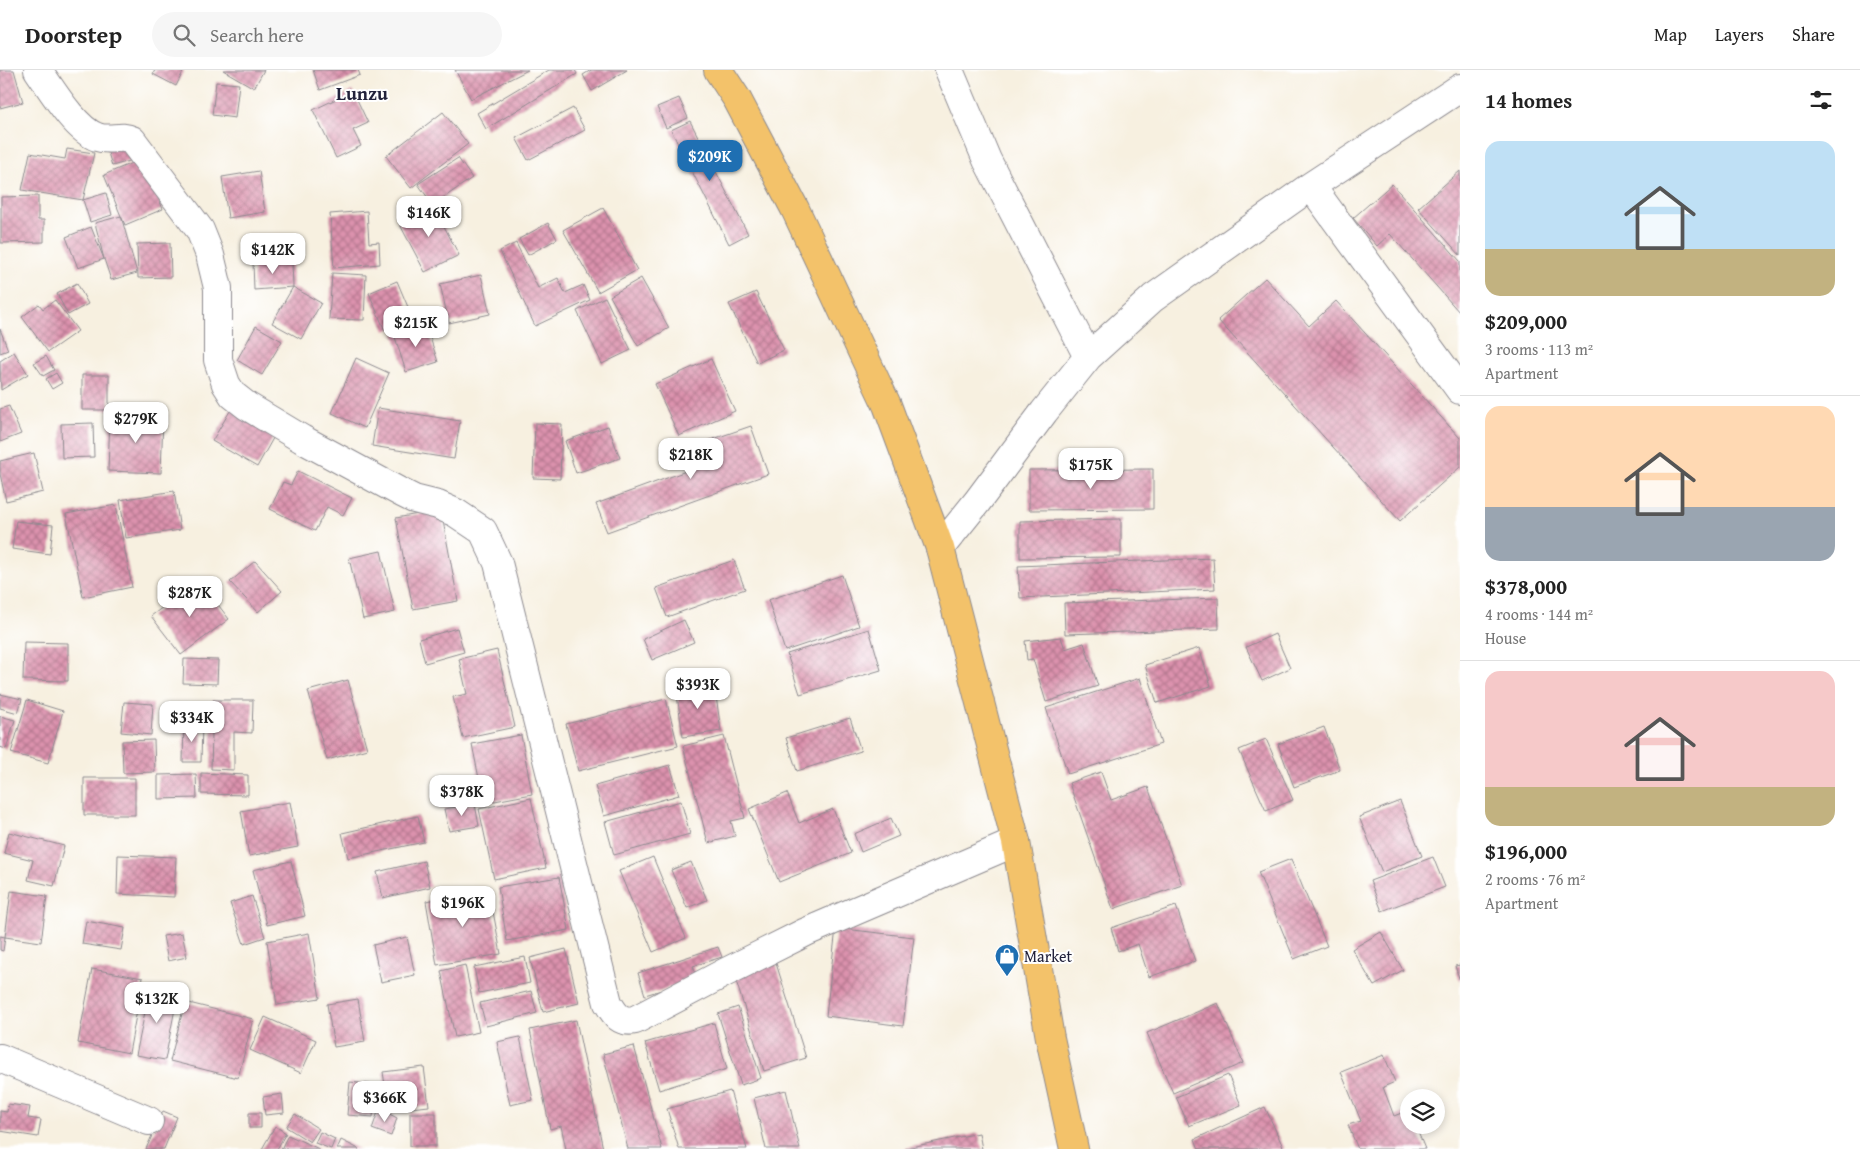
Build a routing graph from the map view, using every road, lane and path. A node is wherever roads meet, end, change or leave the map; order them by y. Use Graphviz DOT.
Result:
graph roads {
  1 [pos="38,70"];
  2 [pos="718,70"];
  3 [pos="949,70"];
  4 [pos="1460,88"];
  5 [pos="1311,186"];
  6 [pos="1088,357"];
  7 [pos="1460,390"];
  8 [pos="940,548"];
  9 [pos="1016,842"];
  10 [pos="0,1058"];
  11 [pos="149,1120"];
  12 [pos="1074,1149"];
  1 -- 9 [label="street"];
  2 -- 8 [label="highway"];
  3 -- 6 [label="street"];
  4 -- 5 [label="street"];
  5 -- 6 [label="street"];
  5 -- 7 [label="street"];
  6 -- 8 [label="street"];
  8 -- 9 [label="highway"];
  9 -- 12 [label="highway"];
  10 -- 11 [label="street"];
}
